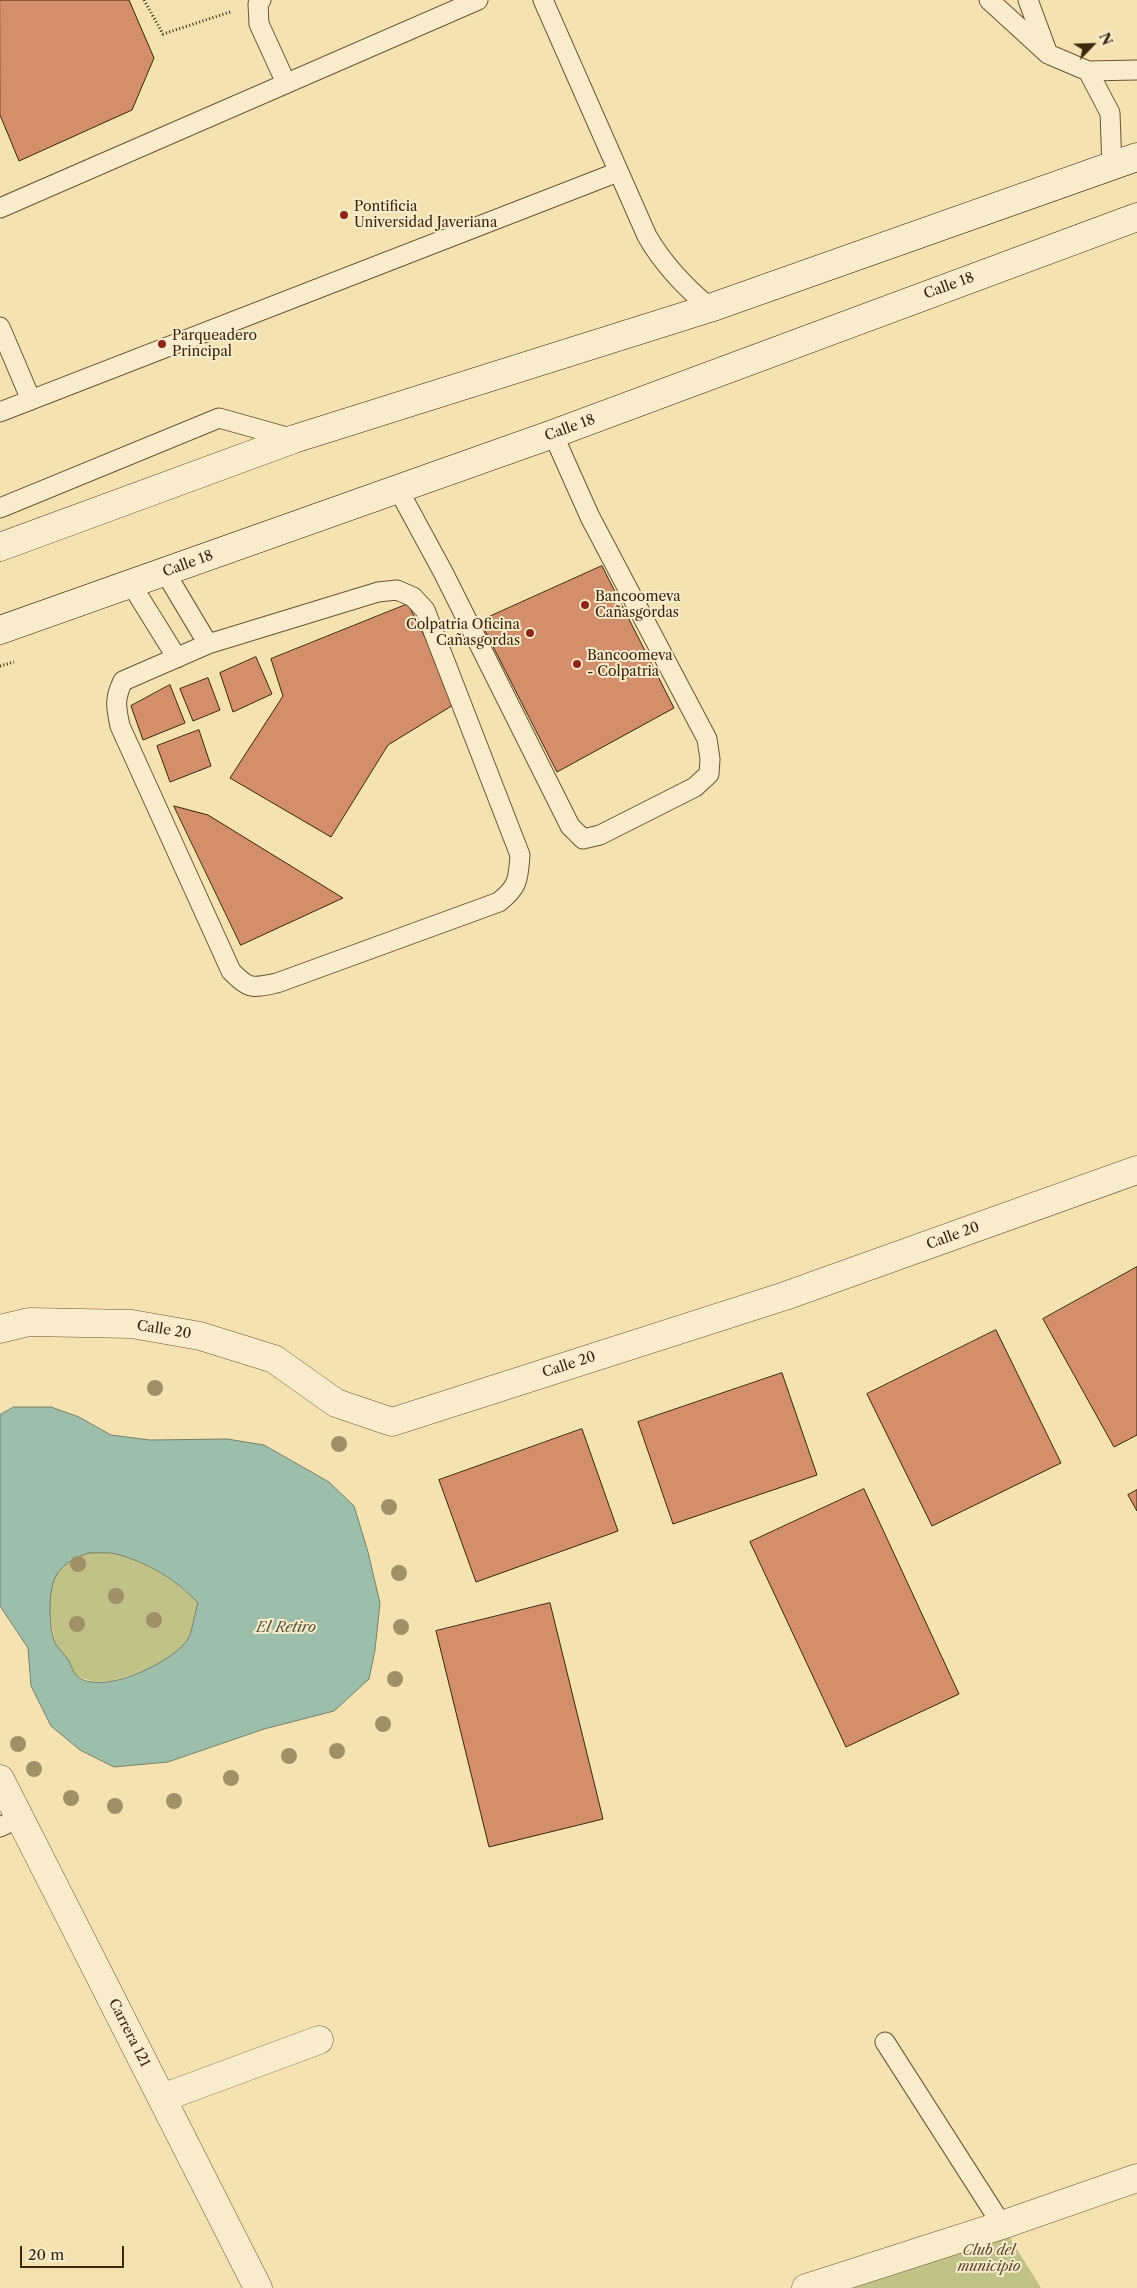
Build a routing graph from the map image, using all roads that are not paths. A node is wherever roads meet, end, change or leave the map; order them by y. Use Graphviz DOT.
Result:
graph roads {
  1 [pos="478,0"];
  2 [pos="543,0"];
  3 [pos="989,0"];
  4 [pos="1028,0"];
  5 [pos="260,2"];
  6 [pos="1048,54"];
  7 [pos="1137,70"];
  8 [pos="1088,71"];
  9 [pos="286,84"];
  10 [pos="1125,162"];
  11 [pos="618,172"];
  12 [pos="0,208"];
  13 [pos="1137,217"];
  14 [pos="710,308"];
  15 [pos="0,327"];
  16 [pos="31,400"];
  17 [pos="0,412"];
  18 [pos="553,434"];
  19 [pos="294,439"];
  20 [pos="398,489"];
  21 [pos="0,508"];
  22 [pos="0,547"];
  23 [pos="166,572"];
  24 [pos="131,584"];
  25 [pos="4,624"];
  26 [pos="208,644"];
  27 [pos="177,658"];
  28 [pos="1137,1170"];
  29 [pos="0,1329"];
  30 [pos="0,1778"];
  31 [pos="10,1822"];
  32 [pos="319,2040"];
  33 [pos="884,2042"];
  34 [pos="162,2098"];
  35 [pos="1137,2178"];
  36 [pos="1002,2225"];
  37 [pos="258,2288"];
  38 [pos="806,2288"];
  1 -- 9 [label="lane"];
  2 -- 11 [label="lane"];
  3 -- 6 [label="lane"];
  4 -- 6 [label="lane"];
  5 -- 9 [label="lane"];
  6 -- 8 [label="lane"];
  7 -- 8 [label="lane"];
  8 -- 10 [label="lane"];
  9 -- 12 [label="lane"];
  10 -- 14 [label="main road"];
  11 -- 14 [label="lane"];
  11 -- 16 [label="lane"];
  13 -- 18 [label="main road, Calle 18"];
  14 -- 19 [label="main road"];
  15 -- 16 [label="lane"];
  16 -- 17 [label="lane"];
  18 -- 20 [label="main road, Calle 18"];
  18 -- 20 [label="lane"];
  19 -- 21 [label="lane"];
  19 -- 22 [label="main road"];
  20 -- 23 [label="main road, Calle 18"];
  23 -- 24 [label="main road, Calle 18"];
  23 -- 26 [label="lane"];
  24 -- 25 [label="main road, Calle 18"];
  24 -- 27 [label="lane"];
  26 -- 27 [label="lane"];
  26 -- 27 [label="lane"];
  28 -- 29 [label="main road, Calle 20"];
  30 -- 31 [label="main road, Carrera 121"];
  31 -- 34 [label="main road, Carrera 121"];
  32 -- 34 [label="main road"];
  33 -- 36 [label="lane"];
  34 -- 37 [label="main road, Carrera 121"];
  35 -- 36 [label="main road"];
  36 -- 38 [label="main road"];
}
